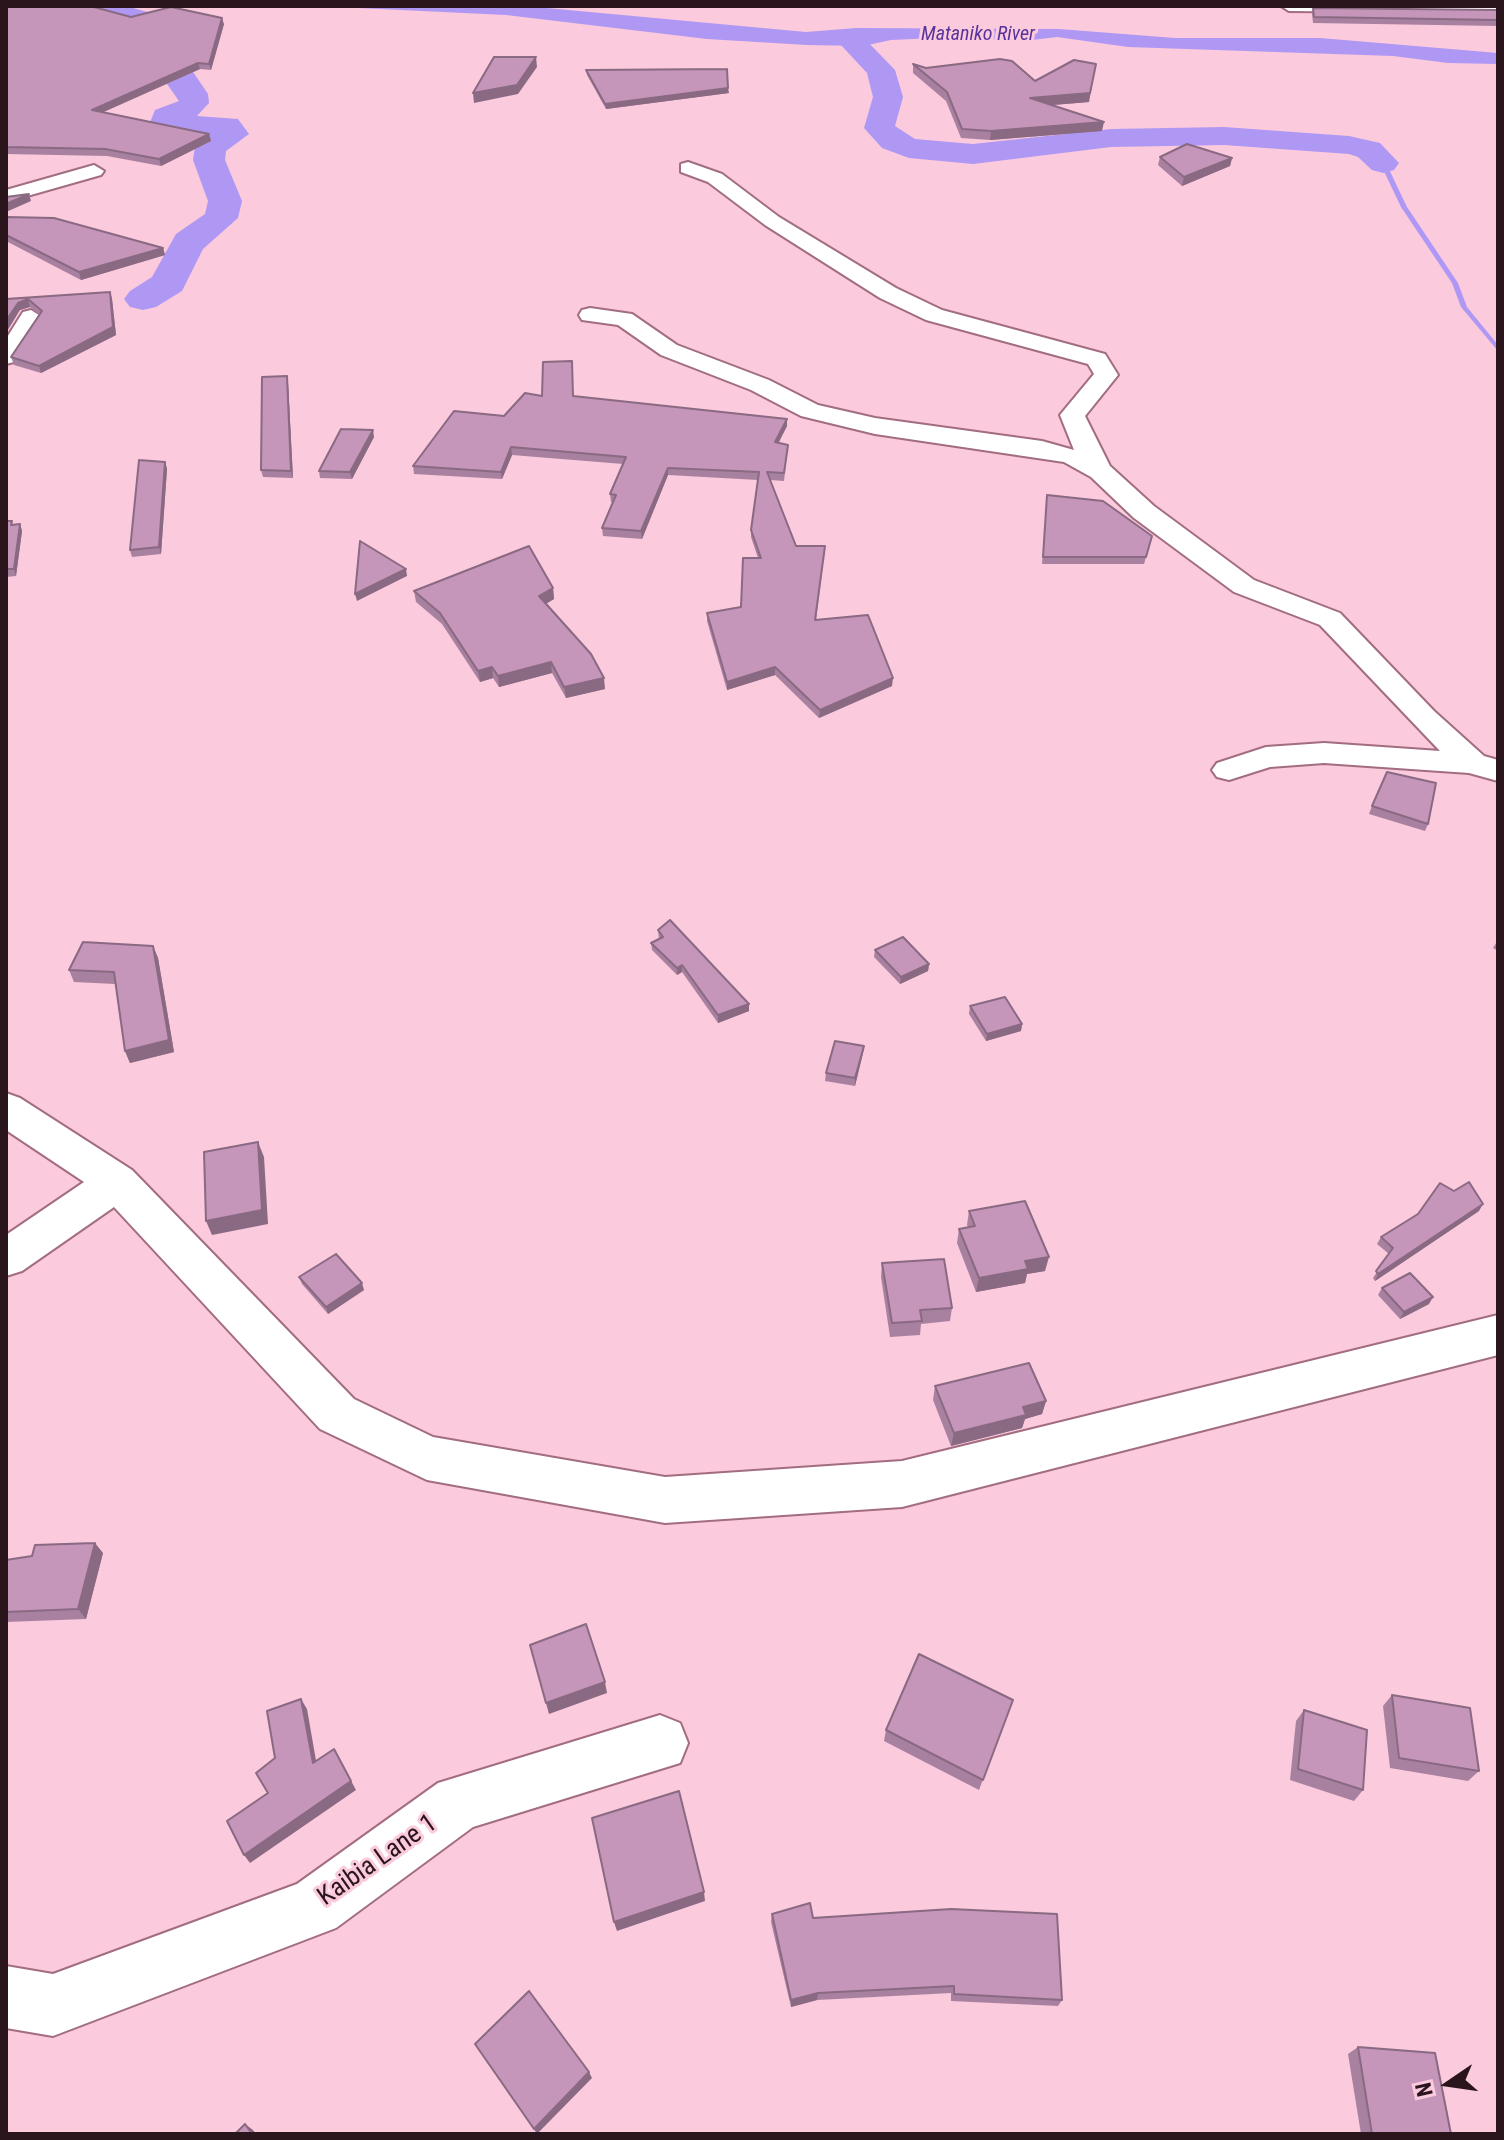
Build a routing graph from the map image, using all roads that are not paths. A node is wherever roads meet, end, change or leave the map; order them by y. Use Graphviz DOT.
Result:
graph roads {
  1 [pos="1289,6"];
  2 [pos="1498,8"];
  3 [pos="688,168"];
  4 [pos="94,171"];
  5 [pos="6,196"];
  6 [pos="590,315"];
  7 [pos="31,317"];
  8 [pos="6,357"];
  9 [pos="1100,471"];
  10 [pos="1485,767"];
  11 [pos="1229,770"];
  12 [pos="6,1109"];
  13 [pos="117,1182"];
  14 [pos="6,1258"];
  15 [pos="1498,1335"];
  16 [pos="660,1743"];
  17 [pos="6,1997"];
  1 -- 2 [label="street"];
  3 -- 9 [label="street"];
  4 -- 5 [label="street"];
  6 -- 9 [label="street"];
  7 -- 8 [label="street"];
  9 -- 10 [label="street"];
  10 -- 11 [label="street"];
  12 -- 13 [label="street"];
  13 -- 14 [label="street"];
  13 -- 15 [label="street"];
  16 -- 17 [label="street, Kaibia Lane 1"];
}
